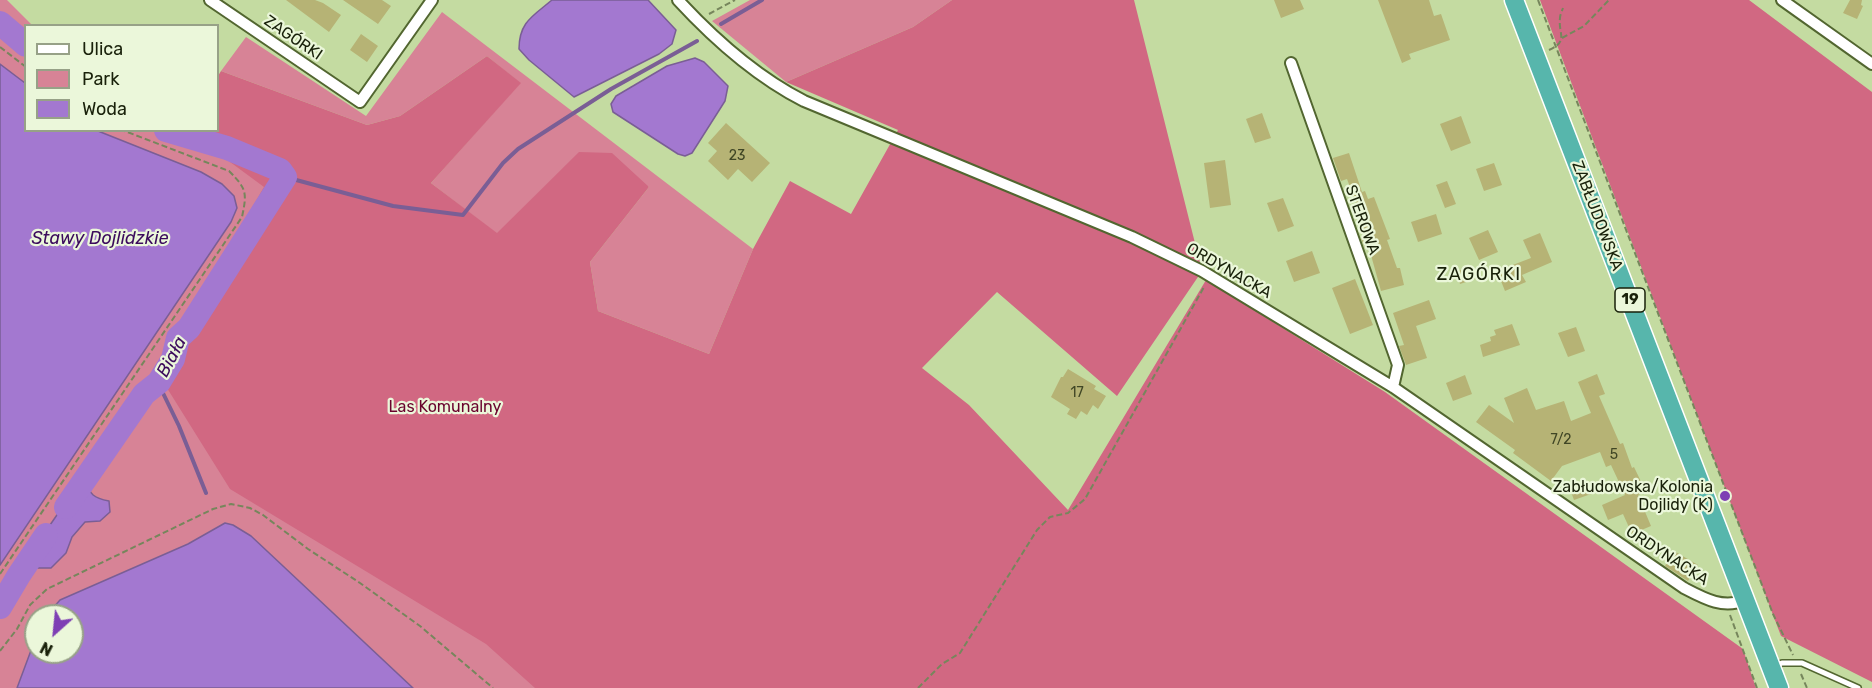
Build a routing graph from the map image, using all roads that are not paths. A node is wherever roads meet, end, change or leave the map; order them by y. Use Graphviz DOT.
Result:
graph roads {
  1 [pos="210,0"];
  2 [pos="432,0"];
  3 [pos="678,0"];
  4 [pos="1514,0"];
  5 [pos="1782,0"];
  6 [pos="1291,63"];
  7 [pos="1872,64"];
  8 [pos="1393,387"];
  9 [pos="1746,600"];
  10 [pos="1771,668"];
  11 [pos="1779,688"];
  12 [pos="1858,688"];
  1 -- 2 [label="street, ZAGÓRKI"];
  3 -- 8 [label="street, ORDYNACKA"];
  4 -- 9 [label="highway, ZABŁUDOWSKA / 19"];
  5 -- 7 [label="street"];
  6 -- 8 [label="street, STEROWA"];
  8 -- 9 [label="street, ORDYNACKA"];
  9 -- 10 [label="highway, 19"];
  10 -- 11 [label="highway, 19"];
  10 -- 12 [label="lane"];
}
